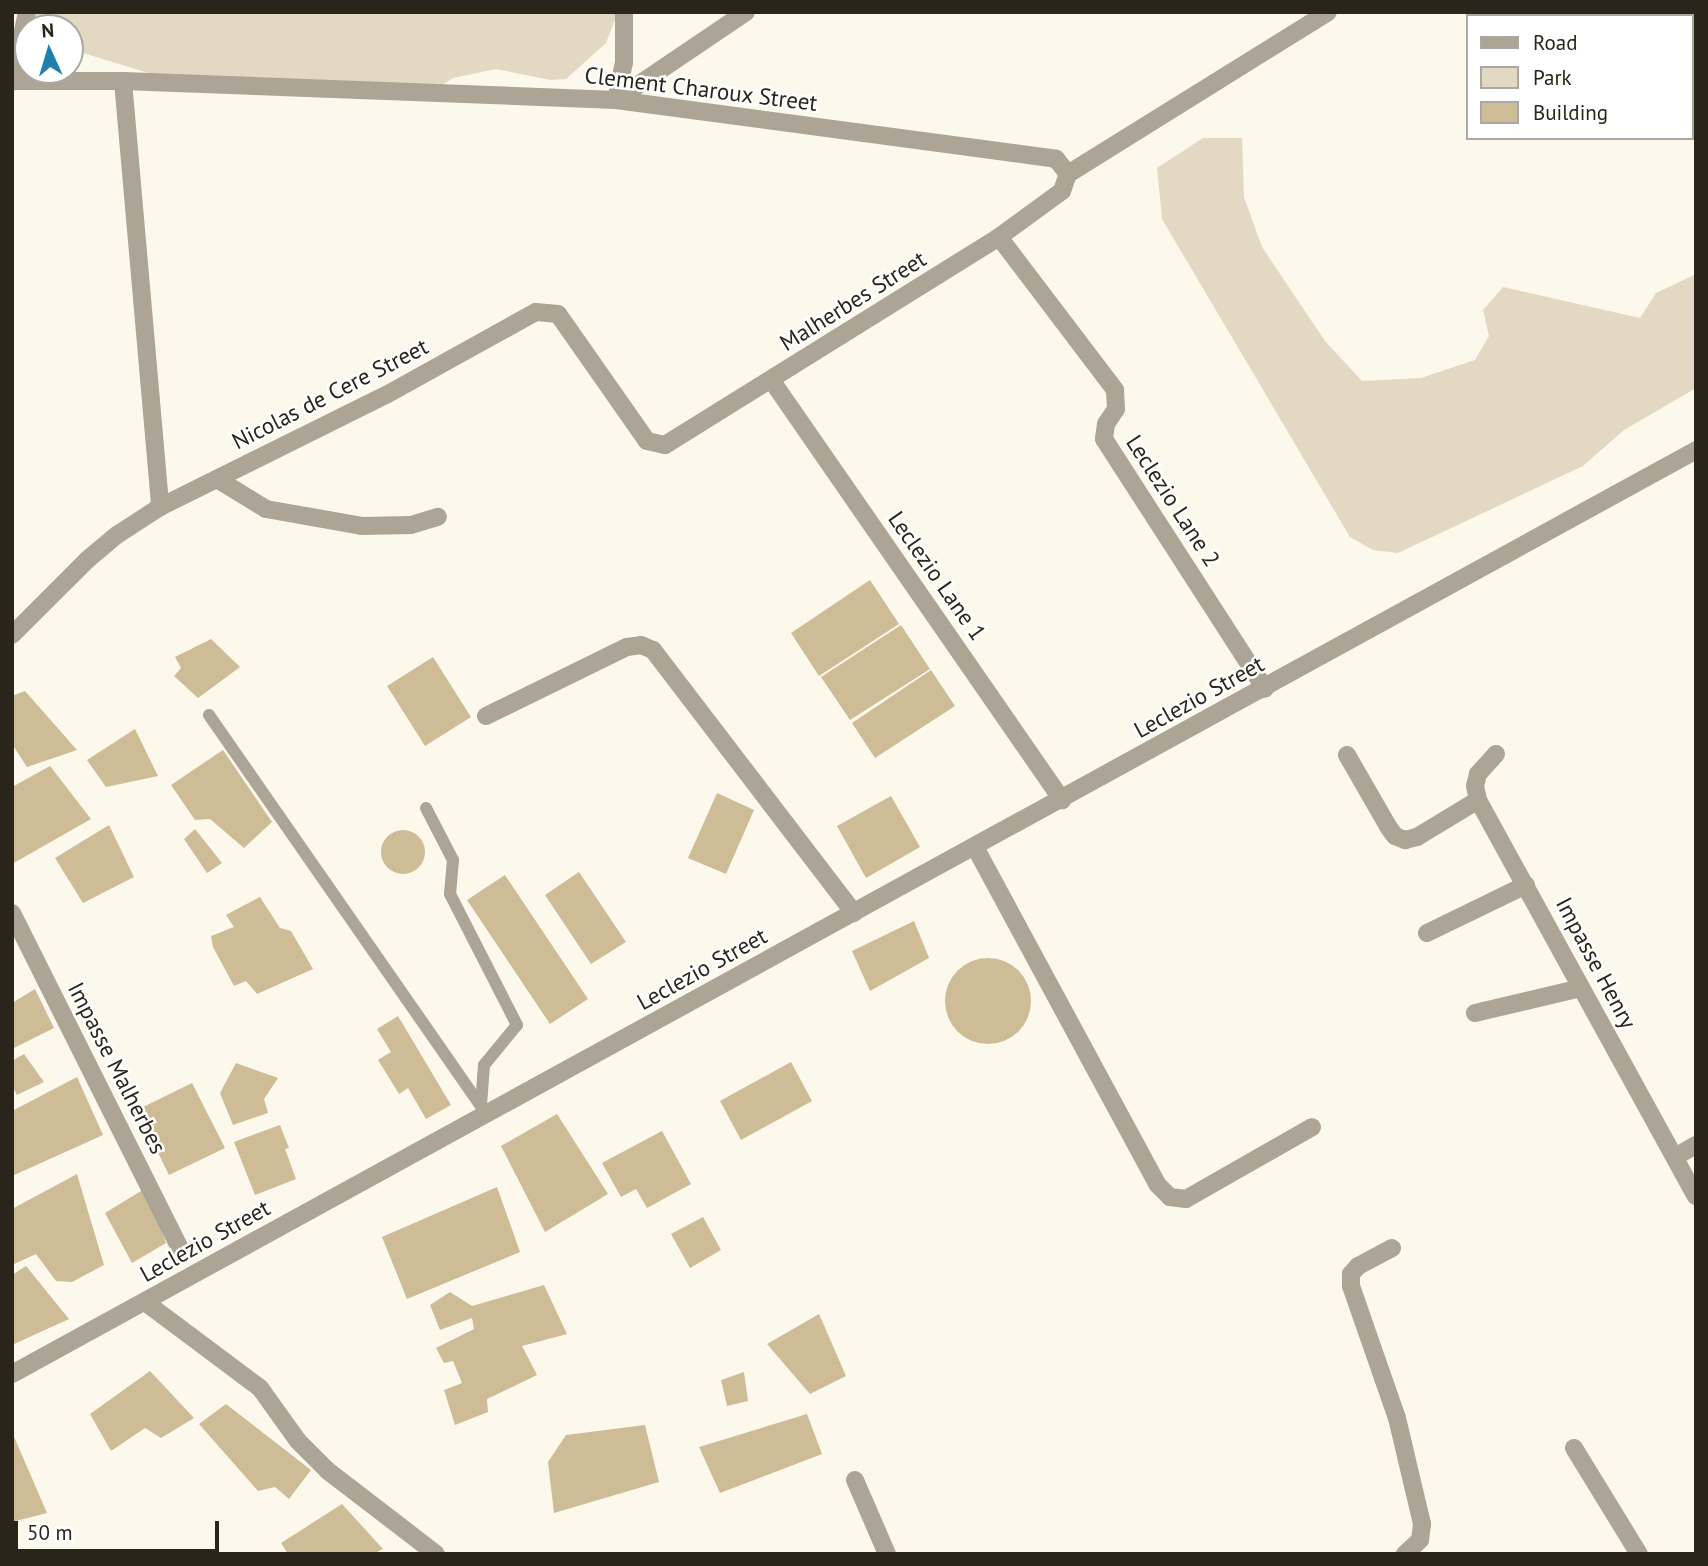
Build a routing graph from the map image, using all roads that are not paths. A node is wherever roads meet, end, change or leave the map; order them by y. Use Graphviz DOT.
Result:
graph roads {
  1 [pos="27,12"];
  2 [pos="624,12"];
  3 [pos="746,12"];
  4 [pos="1328,12"];
  5 [pos="13,81"];
  6 [pos="123,81"];
  7 [pos="616,100"];
  8 [pos="1068,174"];
  9 [pos="999,237"];
  10 [pos="772,381"];
  11 [pos="647,441"];
  12 [pos="1696,450"];
  13 [pos="217,479"];
  14 [pos="160,507"];
  15 [pos="438,517"];
  16 [pos="12,635"];
  17 [pos="1265,689"];
  18 [pos="209,715"];
  19 [pos="486,716"];
  20 [pos="1496,754"];
  21 [pos="1347,755"];
  22 [pos="1062,800"];
  23 [pos="1478,800"];
  24 [pos="426,808"];
  25 [pos="975,848"];
  26 [pos="1526,884"];
  27 [pos="12,913"];
  28 [pos="854,913"];
  29 [pos="1427,933"];
  30 [pos="1581,988"];
  31 [pos="1475,1013"];
  32 [pos="484,1110"];
  33 [pos="1312,1127"];
  34 [pos="1696,1145"];
  35 [pos="1675,1157"];
  36 [pos="1696,1196"];
  37 [pos="179,1246"];
  38 [pos="1392,1248"];
  39 [pos="145,1302"];
  40 [pos="12,1374"];
  41 [pos="1574,1448"];
  42 [pos="855,1480"];
  43 [pos="436,1554"];
  44 [pos="887,1554"];
  45 [pos="1405,1554"];
  46 [pos="1639,1554"];
  1 -- 5 [label="street"];
  2 -- 7 [label="street"];
  3 -- 7 [label="street"];
  4 -- 8 [label="street"];
  5 -- 6 [label="street, Clement Charoux Street"];
  6 -- 7 [label="street, Clement Charoux Street"];
  6 -- 14 [label="street"];
  7 -- 8 [label="street, Clement Charoux Street"];
  8 -- 9 [label="street, Malherbes Street"];
  9 -- 10 [label="street, Malherbes Street"];
  9 -- 17 [label="street, Leclezio Lane 2"];
  10 -- 11 [label="street, Malherbes Street"];
  10 -- 22 [label="street, Leclezio Lane 1"];
  11 -- 13 [label="street, Nicolas de Cere Street"];
  12 -- 17 [label="street, Leclezio Street"];
  13 -- 14 [label="street, Nicolas de Cere Street"];
  13 -- 15 [label="street"];
  14 -- 16 [label="street, Nicolas de Cere Street"];
  17 -- 22 [label="street, Leclezio Street"];
  18 -- 32 [label="lane"];
  19 -- 28 [label="street"];
  20 -- 23 [label="street"];
  21 -- 23 [label="street"];
  22 -- 25 [label="street, Leclezio Street"];
  23 -- 26 [label="street, Impasse Henry"];
  24 -- 32 [label="lane"];
  25 -- 28 [label="street, Leclezio Street"];
  25 -- 33 [label="street"];
  26 -- 29 [label="street"];
  26 -- 30 [label="street, Impasse Henry"];
  27 -- 37 [label="street, Impasse Malherbes"];
  28 -- 32 [label="street, Leclezio Street"];
  30 -- 31 [label="street"];
  30 -- 35 [label="street, Impasse Henry"];
  32 -- 39 [label="street, Leclezio Street"];
  34 -- 35 [label="street"];
  35 -- 36 [label="street, Impasse Henry"];
  38 -- 45 [label="street"];
  39 -- 40 [label="street, Leclezio Street"];
  39 -- 43 [label="street"];
  41 -- 46 [label="street"];
  42 -- 44 [label="street"];
}
